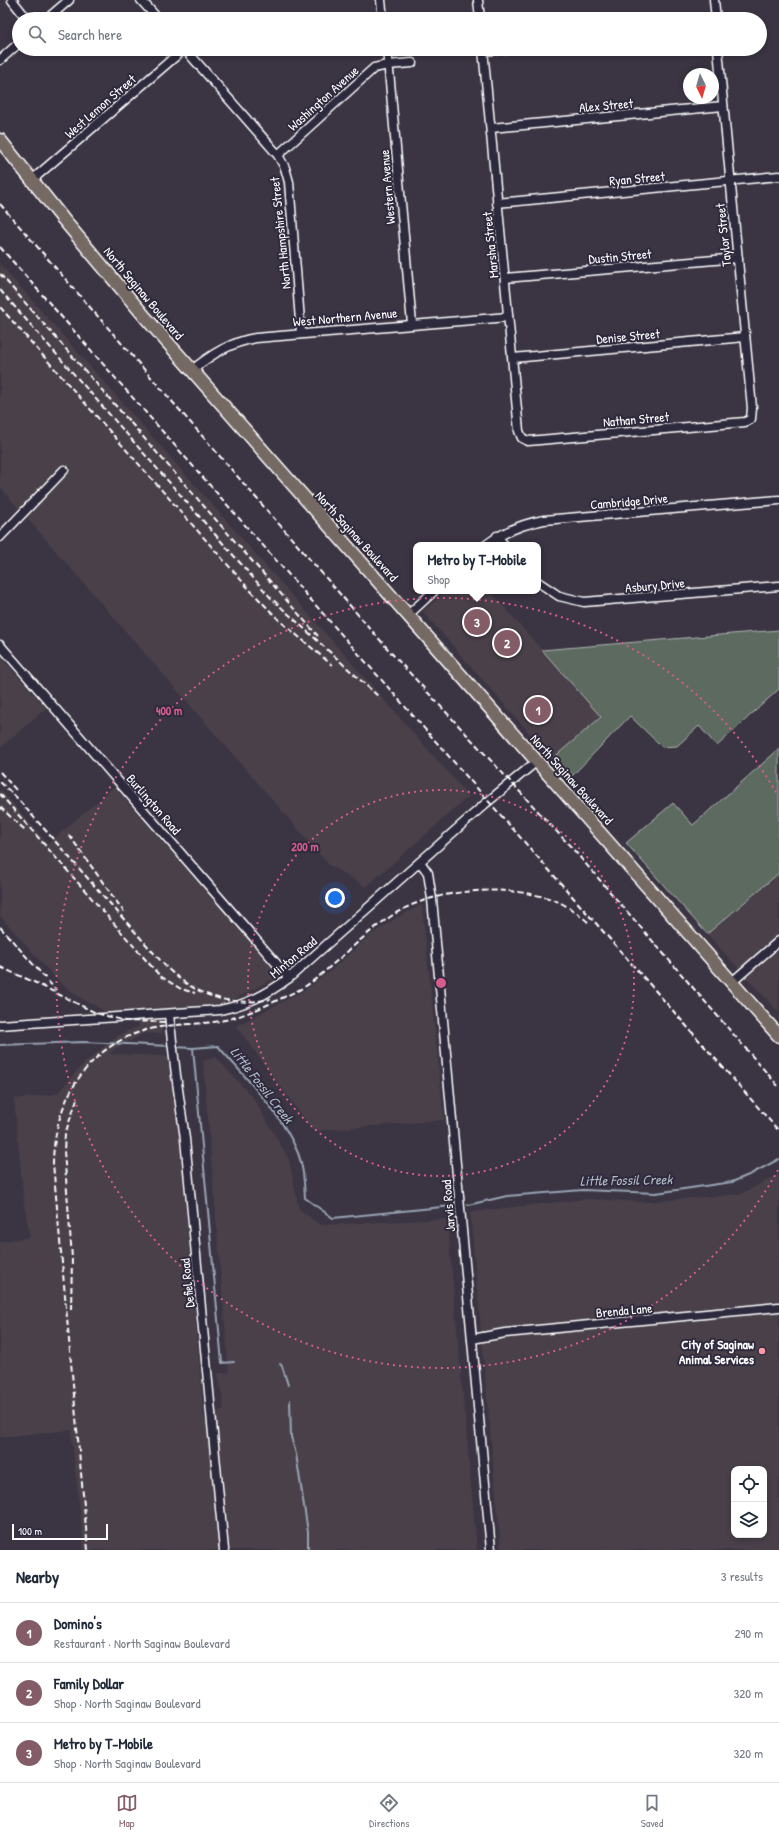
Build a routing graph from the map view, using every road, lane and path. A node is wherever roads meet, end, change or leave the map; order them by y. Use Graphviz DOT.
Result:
graph roads {
  1 [pos="12,0"];
  2 [pos="69,0"];
  3 [pos="141,0"];
  4 [pos="381,0"];
  5 [pos="478,0"];
  6 [pos="714,0"];
  7 [pos="21,12"];
  8 [pos="55,12"];
  9 [pos="152,12"];
  10 [pos="382,12"];
  11 [pos="479,12"];
  12 [pos="715,12"];
  13 [pos="12,49"];
  14 [pos="176,56"];
  15 [pos="190,56"];
  16 [pos="387,56"];
  17 [pos="485,56"];
  18 [pos="719,56"];
  19 [pos="0,60"];
  20 [pos="412,63"];
  21 [pos="388,65"];
  22 [pos="723,106"];
  23 [pos="491,128"];
  24 [pos="0,140"];
  25 [pos="278,155"];
  26 [pos="779,176"];
  27 [pos="32,180"];
  28 [pos="731,182"];
  29 [pos="497,203"];
  30 [pos="738,258"];
  31 [pos="505,278"];
  32 [pos="508,317"];
  33 [pos="412,324"];
  34 [pos="301,333"];
  35 [pos="745,337"];
  36 [pos="513,358"];
  37 [pos="192,370"];
  38 [pos="751,419"];
  39 [pos="522,438"];
  40 [pos="64,470"];
  41 [pos="779,500"];
  42 [pos="497,536"];
  43 [pos="0,537"];
  44 [pos="490,542"];
  45 [pos="502,542"];
  46 [pos="541,584"];
  47 [pos="779,586"];
  48 [pos="431,594"];
  49 [pos="408,615"];
  50 [pos="0,645"];
  51 [pos="537,761"];
  52 [pos="420,862"];
  53 [pos="779,941"];
  54 [pos="289,978"];
  55 [pos="732,982"];
  56 [pos="169,1015"];
  57 [pos="0,1025"];
  58 [pos="779,1036"];
  59 [pos="779,1307"];
  60 [pos="472,1339"];
  61 [pos="224,1550"];
  62 [pos="491,1550"];
  1 -- 7 [label="street"];
  2 -- 8 [label="street"];
  3 -- 9 [label="street"];
  4 -- 10 [label="street"];
  5 -- 11 [label="street"];
  6 -- 12 [label="street"];
  13 -- 19 [label="street"];
  14 -- 27 [label="street, West Lemon Street"];
  15 -- 25 [label="street, North Hampshire Street"];
  16 -- 21 [label="street, Western Avenue"];
  17 -- 23 [label="street, Marsha Street"];
  18 -- 22 [label="street, Taylor Street"];
  20 -- 21 [label="street, Washington Avenue"];
  21 -- 25 [label="street, Washington Avenue"];
  21 -- 33 [label="street, Western Avenue"];
  22 -- 23 [label="street, Alex Street"];
  22 -- 28 [label="street, Taylor Street"];
  23 -- 29 [label="street, Marsha Street"];
  24 -- 27 [label="main road, North Saginaw Boulevard"];
  25 -- 34 [label="street, North Hampshire Street"];
  26 -- 28 [label="street, Ryan Street"];
  27 -- 37 [label="main road, North Saginaw Boulevard"];
  28 -- 29 [label="street, Ryan Street"];
  28 -- 30 [label="street, Taylor Street"];
  29 -- 31 [label="street, Marsha Street"];
  30 -- 31 [label="street, Dustin Street"];
  30 -- 35 [label="street, Taylor Street"];
  31 -- 32 [label="street, Marsha Street"];
  32 -- 33 [label="street, West Northern Avenue"];
  32 -- 36 [label="street, Marsha Street"];
  33 -- 34 [label="street, West Northern Avenue"];
  34 -- 37 [label="street, West Northern Avenue"];
  35 -- 36 [label="street, Denise Street"];
  35 -- 38 [label="street, Taylor Street"];
  36 -- 39 [label="street, Marsha Street"];
  37 -- 49 [label="main road, North Saginaw Boulevard"];
  38 -- 39 [label="street, Nathan Street"];
  40 -- 43 [label="street"];
  41 -- 42 [label="street, Cambridge Drive"];
  42 -- 44 [label="street, Cambridge Drive"];
  42 -- 45 [label="street"];
  46 -- 47 [label="street, Asbury Drive"];
  48 -- 49 [label="street"];
  49 -- 51 [label="main road, North Saginaw Boulevard"];
  50 -- 54 [label="street, Burlington Road"];
  51 -- 52 [label="street, Minton Road"];
  51 -- 55 [label="main road, North Saginaw Boulevard"];
  52 -- 54 [label="street, Minton Road"];
  52 -- 60 [label="street, Jarvis Road"];
  53 -- 55 [label="street"];
  54 -- 56 [label="street, Minton Road"];
  55 -- 58 [label="main road, North Saginaw Boulevard"];
  56 -- 57 [label="street, Minton Road"];
  56 -- 61 [label="street, Defiel Road"];
  59 -- 60 [label="street, Brenda Lane"];
  60 -- 62 [label="street, Jarvis Road"];
}
